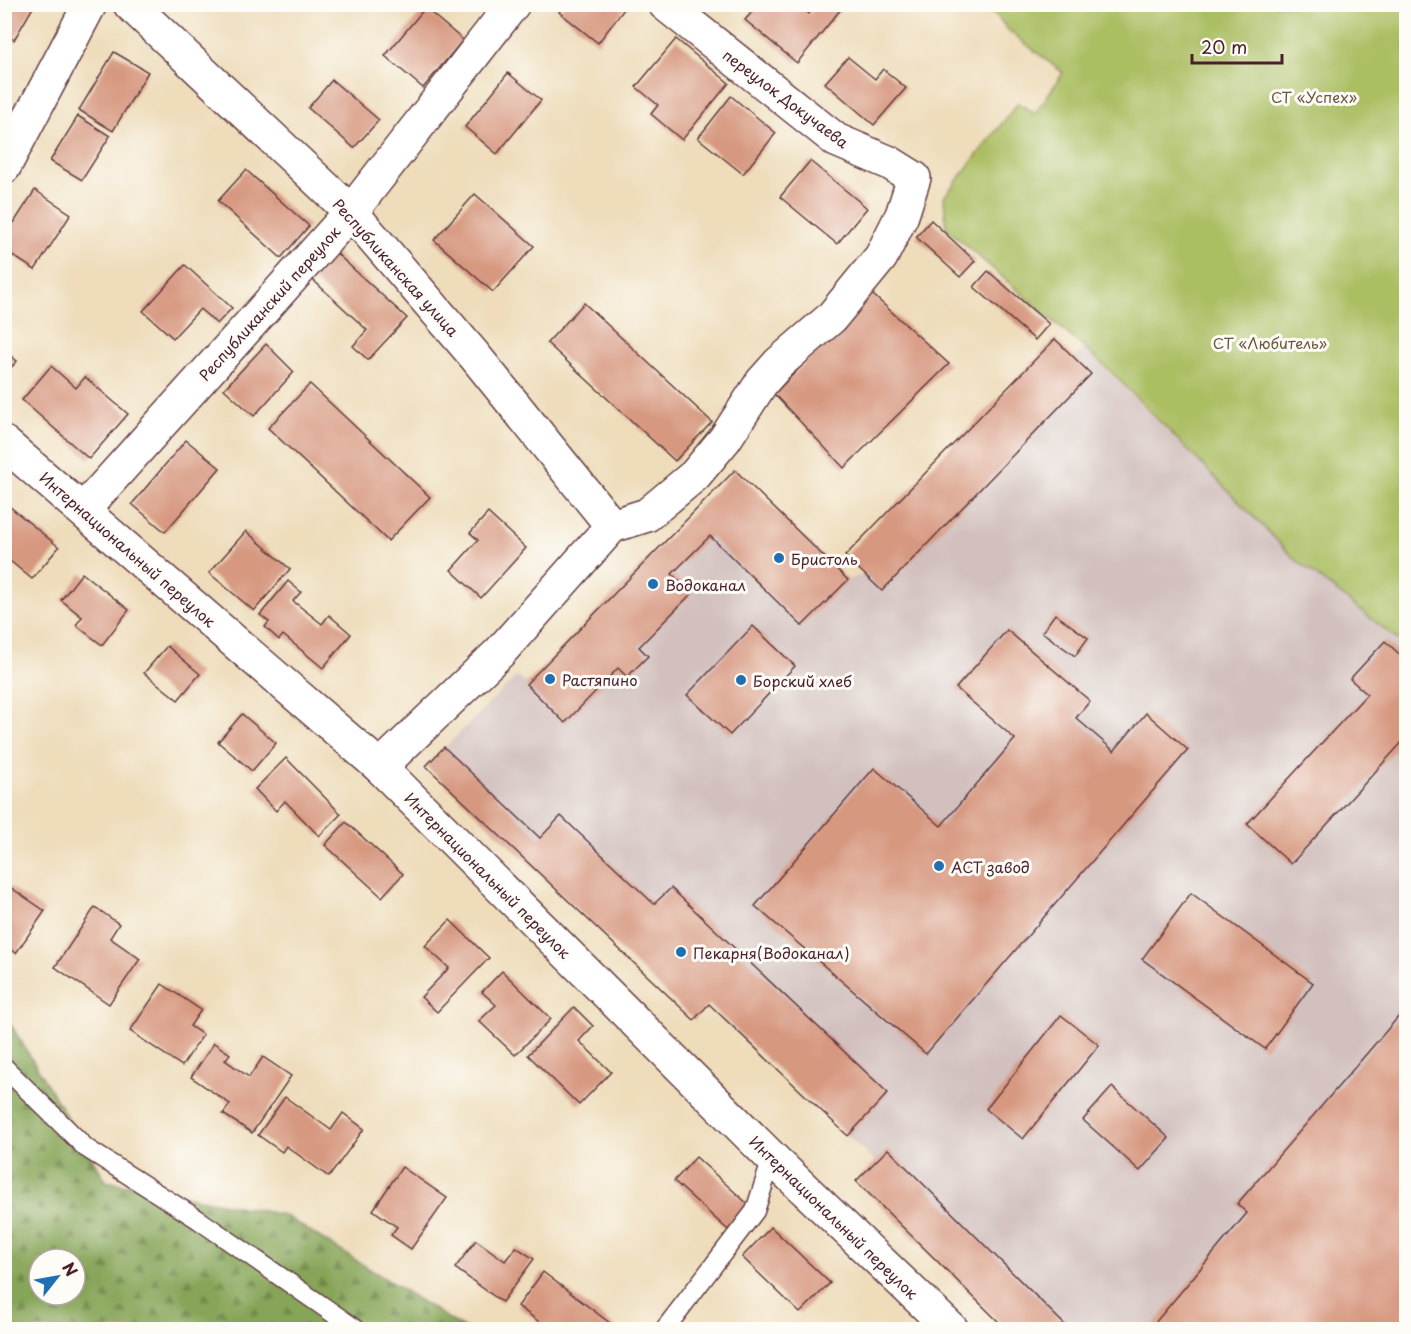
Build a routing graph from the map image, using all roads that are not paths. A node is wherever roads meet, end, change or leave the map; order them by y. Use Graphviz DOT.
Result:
graph roads {
  1 [pos="90,4"];
  2 [pos="130,4"];
  3 [pos="513,4"];
  4 [pos="665,4"];
  5 [pos="4,167"];
  6 [pos="351,212"];
  7 [pos="4,443"];
  8 [pos="84,509"];
  9 [pos="612,526"];
  10 [pos="380,766"];
  11 [pos="4,1067"];
  12 [pos="775,1161"];
  13 [pos="357,1329"];
  14 [pos="664,1329"];
  15 [pos="952,1329"];
  1 -- 5 [label="street"];
  2 -- 6 [label="street, Республиканская улица"];
  3 -- 6 [label="street, Республиканский переулок"];
  4 -- 9 [label="street, переулок Докучаева"];
  6 -- 8 [label="street, Республиканский переулок"];
  6 -- 9 [label="street, Республиканская улица"];
  7 -- 8 [label="street, Интернациональный переулок"];
  8 -- 10 [label="street, Интернациональный переулок"];
  9 -- 10 [label="street"];
  10 -- 12 [label="street, Интернациональный переулок"];
  11 -- 13 [label="lane"];
  12 -- 14 [label="lane"];
  12 -- 15 [label="street, Интернациональный переулок"];
}
